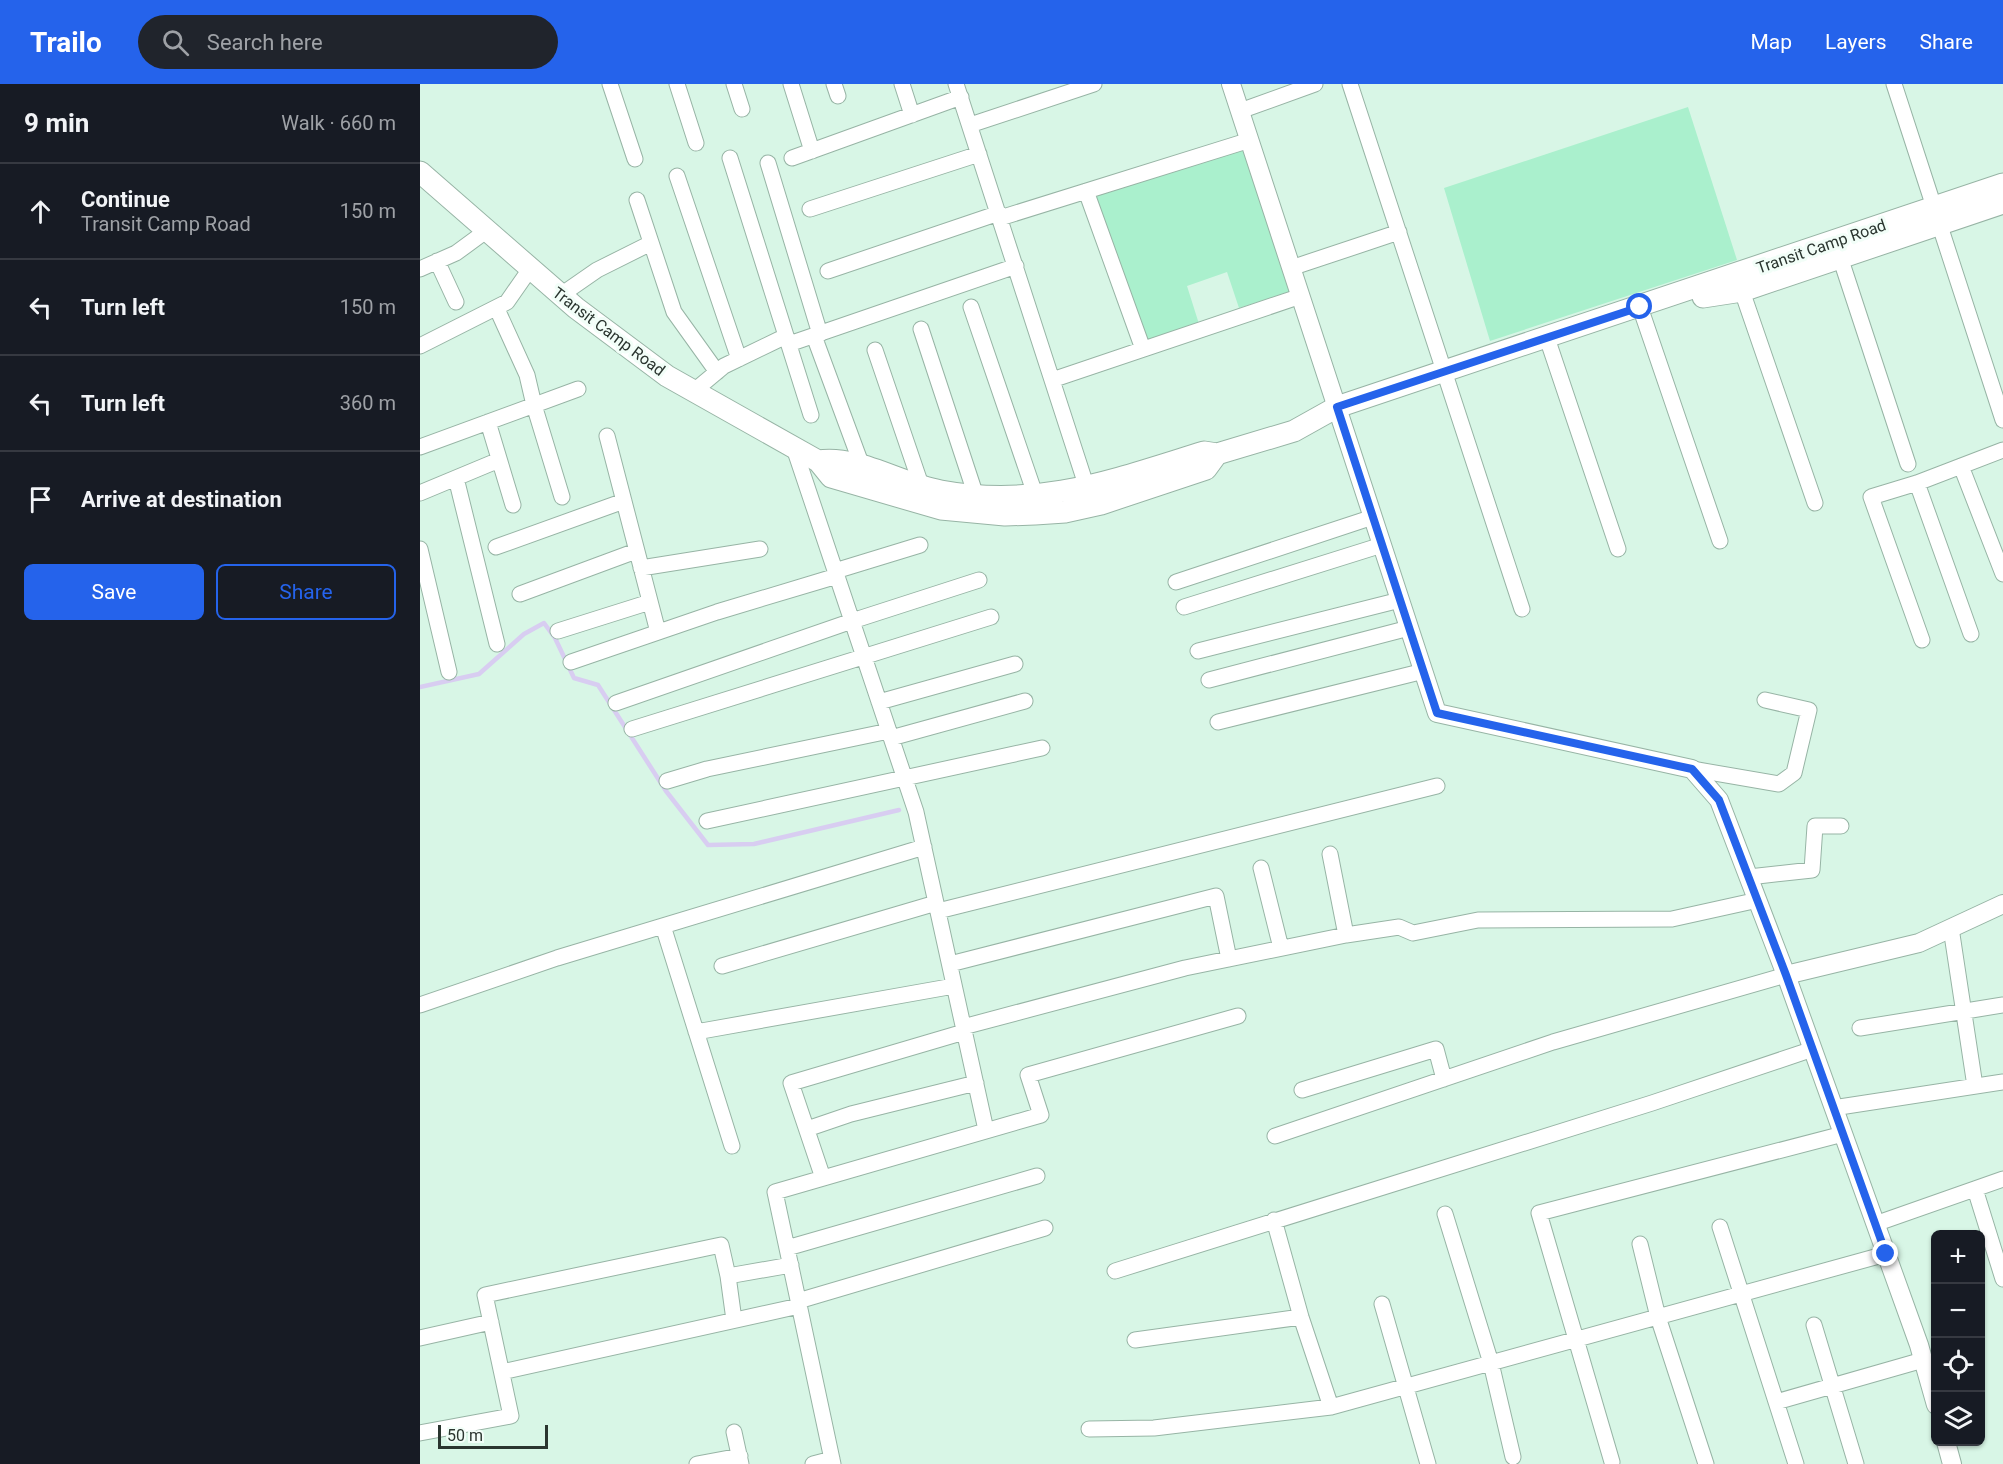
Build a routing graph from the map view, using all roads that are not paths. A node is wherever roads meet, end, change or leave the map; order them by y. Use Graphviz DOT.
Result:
graph roads {
  1 [pos="610,84"];
  2 [pos="677,84"];
  3 [pos="734,84"];
  4 [pos="791,84"];
  5 [pos="902,84"];
  6 [pos="1094,84"];
  7 [pos="1231,84"];
  8 [pos="1315,84"];
  9 [pos="1350,84"];
  10 [pos="1894,84"];
  11 [pos="958,91"];
  12 [pos="1048,91"];
  13 [pos="742,109"];
  14 [pos="1240,111"];
  15 [pos="912,115"];
  16 [pos="970,125"];
  17 [pos="1250,140"];
  18 [pos="696,143"];
  19 [pos="812,151"];
  20 [pos="979,154"];
  21 [pos="730,158"];
  22 [pos="792,158"];
  23 [pos="635,159"];
  24 [pos="768,163"];
  25 [pos="420,172"];
  26 [pos="677,176"];
  27 [pos="2003,184"];
  28 [pos="1086,191"];
  29 [pos="637,200"];
  30 [pos="2003,203"];
  31 [pos="810,209"];
  32 [pos="999,215"];
  33 [pos="1937,215"];
  34 [pos="486,231"];
  35 [pos="1399,232"];
  36 [pos="651,243"];
  37 [pos="1837,249"];
  38 [pos="437,261"];
  39 [pos="1016,266"];
  40 [pos="1292,267"];
  41 [pos="420,269"];
  42 [pos="530,269"];
  43 [pos="828,271"];
  44 [pos="1739,283"];
  45 [pos="561,295"];
  46 [pos="1301,296"];
  47 [pos="456,302"];
  48 [pos="972,307"];
  49 [pos="1640,307"];
  50 [pos="497,309"];
  51 [pos="921,329"];
  52 [pos="817,335"];
  53 [pos="1547,338"];
  54 [pos="788,340"];
  55 [pos="421,343"];
  56 [pos="1143,349"];
  57 [pos="875,350"];
  58 [pos="738,359"];
  59 [pos="1445,371"];
  60 [pos="717,372"];
  61 [pos="1052,380"];
  62 [pos="578,389"];
  63 [pos="694,391"];
  64 [pos="534,405"];
  65 [pos="1337,407"];
  66 [pos="812,415"];
  67 [pos="2003,420"];
  68 [pos="488,422"];
  69 [pos="607,436"];
  70 [pos="420,447"];
  71 [pos="794,448"];
  72 [pos="2003,450"];
  73 [pos="499,460"];
  74 [pos="818,461"];
  75 [pos="1908,464"];
  76 [pos="862,466"];
  77 [pos="1961,466"];
  78 [pos="456,478"];
  79 [pos="1917,483"];
  80 [pos="921,485"];
  81 [pos="420,493"];
  82 [pos="562,496"];
  83 [pos="976,496"];
  84 [pos="1080,496"];
  85 [pos="1036,497"];
  86 [pos="624,501"];
  87 [pos="1815,502"];
  88 [pos="513,506"];
  89 [pos="1373,517"];
  90 [pos="1720,541"];
  91 [pos="920,545"];
  92 [pos="1382,545"];
  93 [pos="496,547"];
  94 [pos="420,549"];
  95 [pos="760,549"];
  96 [pos="1618,549"];
  97 [pos="636,551"];
  98 [pos="640,568"];
  99 [pos="836,573"];
  100 [pos="2003,574"];
  101 [pos="979,580"];
  102 [pos="1176,582"];
  103 [pos="520,594"];
  104 [pos="1400,600"];
  105 [pos="650,602"];
  106 [pos="1184,607"];
  107 [pos="1522,609"];
  108 [pos="991,617"];
  109 [pos="852,621"];
  110 [pos="1409,628"];
  111 [pos="558,631"];
  112 [pos="658,632"];
  113 [pos="1971,634"];
  114 [pos="1922,640"];
  115 [pos="497,644"];
  116 [pos="1198,651"];
  117 [pos="864,656"];
  118 [pos="572,662"];
  119 [pos="1015,664"];
  120 [pos="1424,671"];
  121 [pos="449,672"];
  122 [pos="1209,680"];
  123 [pos="1766,700"];
  124 [pos="1025,701"];
  125 [pos="879,702"];
  126 [pos="616,703"];
  127 [pos="1218,722"];
  128 [pos="632,729"];
  129 [pos="890,734"];
  130 [pos="1042,748"];
  131 [pos="1692,769"];
  132 [pos="905,780"];
  133 [pos="667,781"];
  134 [pos="1437,786"];
  135 [pos="707,821"];
  136 [pos="1841,826"];
  137 [pos="924,847"];
  138 [pos="1330,854"];
  139 [pos="1261,868"];
  140 [pos="1749,877"];
  141 [pos="1758,900"];
  142 [pos="2003,904"];
  143 [pos="937,907"];
  144 [pos="663,926"];
  145 [pos="1951,928"];
  146 [pos="1346,935"];
  147 [pos="1281,948"];
  148 [pos="1229,959"];
  149 [pos="950,964"];
  150 [pos="722,966"];
  151 [pos="1786,975"];
  152 [pos="954,986"];
  153 [pos="420,1005"];
  154 [pos="2003,1005"];
  155 [pos="1963,1011"];
  156 [pos="1238,1016"];
  157 [pos="1860,1028"];
  158 [pos="964,1029"];
  159 [pos="696,1032"];
  160 [pos="1813,1049"];
  161 [pos="1444,1079"];
  162 [pos="2003,1082"];
  163 [pos="976,1083"];
  164 [pos="1975,1086"];
  165 [pos="1302,1090"];
  166 [pos="1833,1108"];
  167 [pos="807,1129"];
  168 [pos="986,1130"];
  169 [pos="1843,1134"];
  170 [pos="1275,1136"];
  171 [pos="732,1146"];
  172 [pos="1037,1176"];
  173 [pos="823,1178"];
  174 [pos="2003,1179"];
  175 [pos="1975,1189"];
  176 [pos="1445,1214"];
  177 [pos="1274,1220"];
  178 [pos="1875,1224"];
  179 [pos="1720,1227"];
  180 [pos="1045,1228"];
  181 [pos="1640,1244"];
  182 [pos="787,1248"];
  183 [pos="1886,1254"];
  184 [pos="791,1265"];
  185 [pos="1115,1271"];
  186 [pos="2002,1271"];
  187 [pos="728,1276"];
  188 [pos="1740,1294"];
  189 [pos="799,1303"];
  190 [pos="1382,1304"];
  191 [pos="1301,1317"];
  192 [pos="1658,1317"];
  193 [pos="734,1320"];
  194 [pos="491,1322"];
  195 [pos="1814,1325"];
  196 [pos="420,1338"];
  197 [pos="1135,1340"];
  198 [pos="1575,1340"];
  199 [pos="1923,1360"];
  200 [pos="1491,1363"];
  201 [pos="502,1372"];
  202 [pos="1405,1386"];
  203 [pos="1832,1386"];
  204 [pos="1932,1392"];
  205 [pos="1776,1402"];
  206 [pos="1330,1407"];
  207 [pos="1089,1429"];
  208 [pos="734,1432"];
  209 [pos="420,1433"];
  210 [pos="1947,1446"];
  211 [pos="1513,1457"];
  212 [pos="740,1460"];
  213 [pos="832,1462"];
  214 [pos="1612,1462"];
  215 [pos="698,1464"];
  216 [pos="813,1464"];
  217 [pos="1428,1464"];
  218 [pos="1706,1464"];
  219 [pos="1796,1464"];
  220 [pos="1856,1464"];
  221 [pos="1952,1464"];
  1 -- 23 [label="street"];
  2 -- 18 [label="street"];
  3 -- 13 [label="street"];
  4 -- 19 [label="street"];
  5 -- 15 [label="street"];
  6 -- 12 [label="street"];
  7 -- 14 [label="street"];
  8 -- 14 [label="street"];
  9 -- 35 [label="street"];
  10 -- 33 [label="street"];
  11 -- 15 [label="street"];
  11 -- 16 [label="street"];
  12 -- 16 [label="street"];
  14 -- 17 [label="street"];
  15 -- 19 [label="street"];
  16 -- 20 [label="street"];
  17 -- 28 [label="street"];
  17 -- 40 [label="street"];
  19 -- 22 [label="street"];
  20 -- 31 [label="street"];
  20 -- 32 [label="street"];
  21 -- 54 [label="street"];
  24 -- 52 [label="street"];
  25 -- 34 [label="main road, Transit Camp Road"];
  26 -- 58 [label="street"];
  27 -- 33 [label="main road, Transit Camp Road"];
  28 -- 32 [label="street"];
  28 -- 56 [label="street"];
  29 -- 36 [label="street"];
  30 -- 33 [label="main road, Transit Camp Road"];
  32 -- 39 [label="street"];
  32 -- 43 [label="street"];
  33 -- 37 [label="main road, Transit Camp Road"];
  33 -- 67 [label="street"];
  34 -- 38 [label="street"];
  34 -- 42 [label="main road, Transit Camp Road"];
  35 -- 40 [label="street"];
  35 -- 59 [label="street"];
  36 -- 45 [label="street"];
  36 -- 60 [label="street"];
  37 -- 44 [label="main road, Transit Camp Road"];
  37 -- 75 [label="street"];
  38 -- 41 [label="street"];
  38 -- 47 [label="street"];
  39 -- 52 [label="street"];
  39 -- 61 [label="street"];
  40 -- 46 [label="street"];
  42 -- 45 [label="main road, Transit Camp Road"];
  42 -- 50 [label="street"];
  44 -- 49 [label="main road, Transit Camp Road"];
  44 -- 87 [label="street"];
  45 -- 63 [label="main road, Transit Camp Road"];
  46 -- 56 [label="street"];
  46 -- 65 [label="street"];
  48 -- 85 [label="street"];
  49 -- 53 [label="main road, Transit Camp Road"];
  49 -- 90 [label="street"];
  50 -- 55 [label="street"];
  50 -- 64 [label="street"];
  51 -- 83 [label="street"];
  52 -- 54 [label="street"];
  52 -- 76 [label="street"];
  53 -- 59 [label="main road, Transit Camp Road"];
  53 -- 96 [label="street"];
  54 -- 58 [label="street"];
  54 -- 66 [label="street"];
  56 -- 61 [label="street"];
  57 -- 80 [label="street"];
  58 -- 60 [label="street"];
  59 -- 65 [label="main road, Transit Camp Road"];
  59 -- 107 [label="street"];
  60 -- 63 [label="street"];
  61 -- 84 [label="street"];
  62 -- 64 [label="street"];
  63 -- 71 [label="main road, Transit Camp Road"];
  64 -- 68 [label="street"];
  64 -- 82 [label="street"];
  65 -- 84 [label="main road, Transit Camp Road"];
  65 -- 89 [label="street"];
  68 -- 70 [label="street"];
  68 -- 73 [label="street"];
  69 -- 86 [label="street"];
  71 -- 74 [label="main road, Transit Camp Road"];
  71 -- 99 [label="street"];
  72 -- 77 [label="street"];
  73 -- 78 [label="street"];
  73 -- 88 [label="street"];
  74 -- 76 [label="main road, Transit Camp Road"];
  74 -- 84 [label="main road, Transit Camp Road"];
  76 -- 80 [label="main road, Transit Camp Road"];
  77 -- 79 [label="street"];
  77 -- 100 [label="street"];
  78 -- 81 [label="street"];
  78 -- 115 [label="street"];
  79 -- 113 [label="street"];
  79 -- 114 [label="street"];
  80 -- 83 [label="main road, Transit Camp Road"];
  83 -- 85 [label="main road, Transit Camp Road"];
  84 -- 85 [label="main road, Transit Camp Road"];
  86 -- 93 [label="street"];
  86 -- 97 [label="street"];
  89 -- 92 [label="street"];
  89 -- 102 [label="street"];
  91 -- 99 [label="street"];
  92 -- 104 [label="street"];
  92 -- 106 [label="street"];
  94 -- 121 [label="street"];
  95 -- 98 [label="street"];
  97 -- 98 [label="street"];
  97 -- 103 [label="street"];
  98 -- 105 [label="street"];
  99 -- 109 [label="street"];
  99 -- 112 [label="street"];
  101 -- 109 [label="street"];
  104 -- 110 [label="street"];
  104 -- 116 [label="street"];
  105 -- 111 [label="street"];
  105 -- 112 [label="street"];
  108 -- 117 [label="street"];
  109 -- 117 [label="street"];
  109 -- 126 [label="street"];
  110 -- 120 [label="street"];
  110 -- 122 [label="street"];
  112 -- 118 [label="street"];
  117 -- 125 [label="street"];
  117 -- 128 [label="street"];
  119 -- 125 [label="street"];
  120 -- 127 [label="street"];
  120 -- 131 [label="street"];
  123 -- 131 [label="street"];
  124 -- 129 [label="street"];
  125 -- 129 [label="street"];
  129 -- 132 [label="street"];
  129 -- 133 [label="street"];
  130 -- 132 [label="street"];
  131 -- 140 [label="street"];
  132 -- 135 [label="street"];
  132 -- 137 [label="street"];
  134 -- 143 [label="street"];
  136 -- 140 [label="street"];
  137 -- 143 [label="street"];
  137 -- 144 [label="street"];
  138 -- 146 [label="street"];
  139 -- 147 [label="street"];
  140 -- 141 [label="street"];
  141 -- 146 [label="street"];
  141 -- 151 [label="street"];
  142 -- 145 [label="street"];
  143 -- 149 [label="street"];
  143 -- 150 [label="street"];
  144 -- 153 [label="street"];
  144 -- 159 [label="street"];
  145 -- 151 [label="street"];
  145 -- 155 [label="street"];
  146 -- 147 [label="street"];
  147 -- 148 [label="street"];
  148 -- 149 [label="street"];
  148 -- 158 [label="street"];
  149 -- 152 [label="street"];
  151 -- 160 [label="street"];
  151 -- 161 [label="street"];
  152 -- 158 [label="street"];
  152 -- 159 [label="street"];
  154 -- 155 [label="street"];
  155 -- 157 [label="street"];
  155 -- 164 [label="street"];
  156 -- 168 [label="street"];
  158 -- 163 [label="street"];
  158 -- 167 [label="street"];
  159 -- 171 [label="street"];
  160 -- 166 [label="street"];
  160 -- 177 [label="street"];
  161 -- 165 [label="street"];
  161 -- 170 [label="street"];
  162 -- 164 [label="street"];
  163 -- 167 [label="street"];
  163 -- 168 [label="street"];
  164 -- 166 [label="street"];
  166 -- 169 [label="street"];
  167 -- 173 [label="street"];
  168 -- 173 [label="street"];
  169 -- 178 [label="street"];
  169 -- 198 [label="street"];
  172 -- 182 [label="street"];
  173 -- 182 [label="street"];
  174 -- 175 [label="street"];
  175 -- 178 [label="street"];
  175 -- 186 [label="street"];
  176 -- 200 [label="street"];
  177 -- 185 [label="street"];
  177 -- 191 [label="street"];
  178 -- 183 [label="street"];
  179 -- 188 [label="street"];
  180 -- 189 [label="street"];
  181 -- 192 [label="street"];
  182 -- 184 [label="street"];
  183 -- 188 [label="street"];
  183 -- 199 [label="street"];
  184 -- 187 [label="street"];
  184 -- 189 [label="street"];
  187 -- 193 [label="street"];
  187 -- 194 [label="street"];
  188 -- 192 [label="street"];
  188 -- 205 [label="street"];
  189 -- 193 [label="street"];
  189 -- 213 [label="street"];
  190 -- 202 [label="street"];
  191 -- 197 [label="street"];
  191 -- 206 [label="street"];
  192 -- 198 [label="street"];
  192 -- 218 [label="street"];
  193 -- 201 [label="street"];
  194 -- 196 [label="street"];
  194 -- 201 [label="street"];
  195 -- 203 [label="street"];
  198 -- 200 [label="street"];
  198 -- 214 [label="street"];
  199 -- 203 [label="street"];
  199 -- 204 [label="street"];
  200 -- 202 [label="street"];
  200 -- 211 [label="street"];
  201 -- 209 [label="street"];
  202 -- 206 [label="street"];
  202 -- 217 [label="street"];
  203 -- 205 [label="street"];
  203 -- 220 [label="street"];
  205 -- 219 [label="street"];
  206 -- 207 [label="street"];
  208 -- 212 [label="street"];
  210 -- 221 [label="street"];
  212 -- 215 [label="street"];
  213 -- 216 [label="street"];
}
